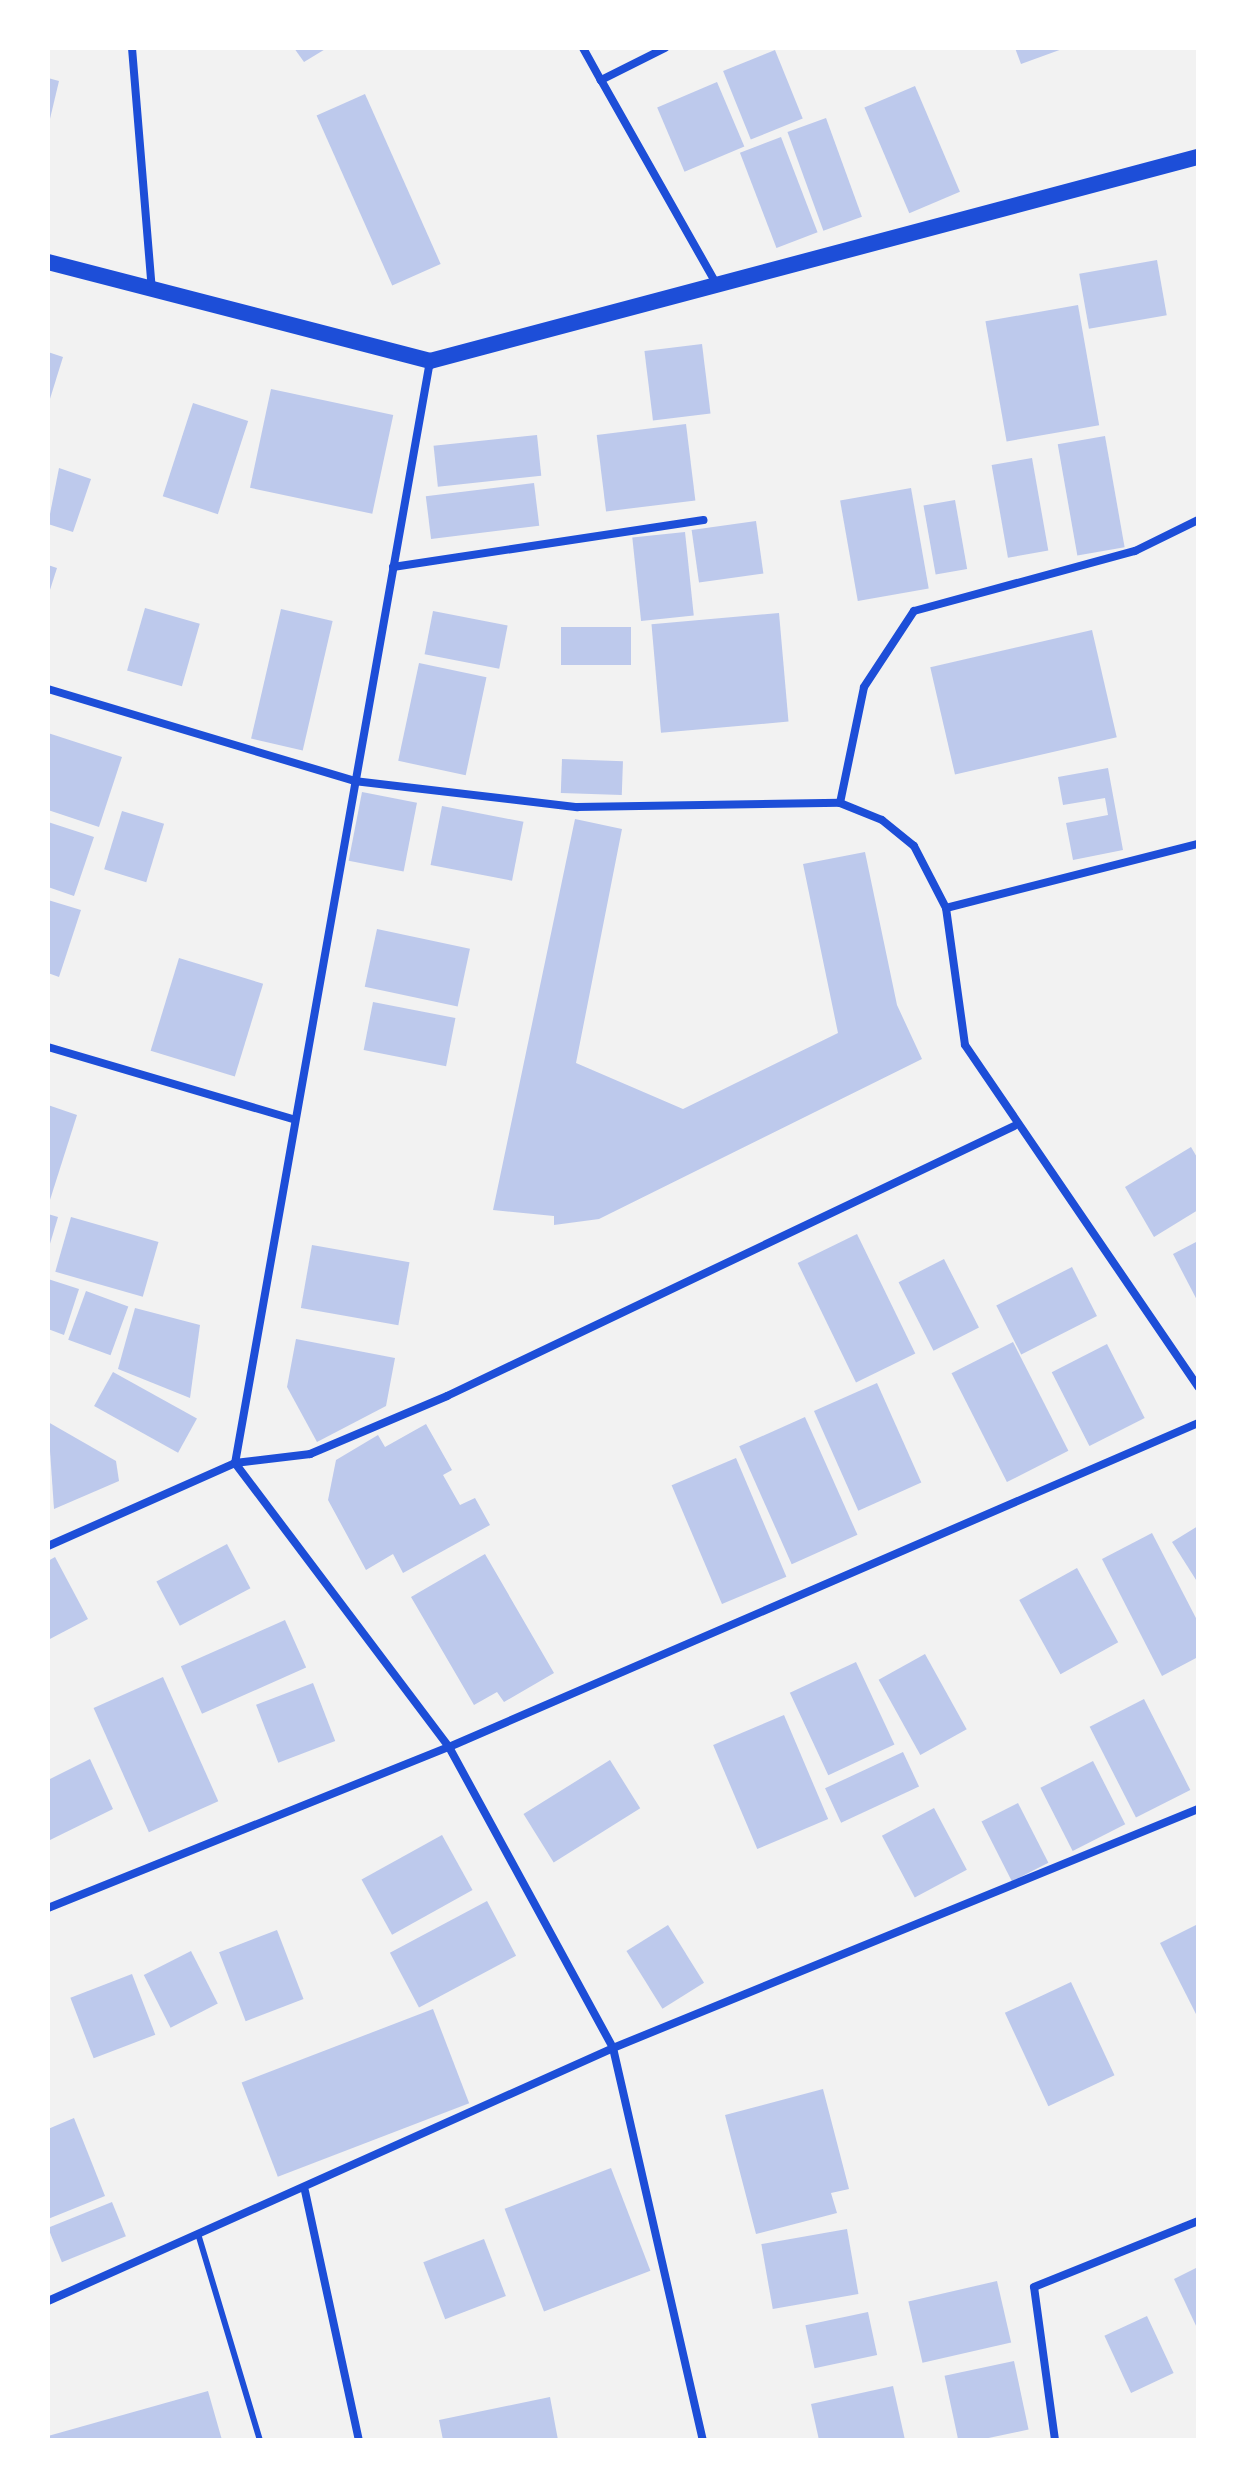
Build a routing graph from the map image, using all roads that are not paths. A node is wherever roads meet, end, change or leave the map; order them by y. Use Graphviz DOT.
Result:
graph roads {
  1 [pos="132,48"];
  2 [pos="583,48"];
  3 [pos="665,48"];
  4 [pos="601,80"];
  5 [pos="1198,157"];
  6 [pos="48,262"];
  7 [pos="717,285"];
  8 [pos="152,289"];
  9 [pos="430,361"];
  10 [pos="703,520"];
  11 [pos="1198,520"];
  12 [pos="393,567"];
  13 [pos="48,689"];
  14 [pos="354,781"];
  15 [pos="840,803"];
  16 [pos="1198,844"];
  17 [pos="946,908"];
  18 [pos="48,1047"];
  19 [pos="293,1119"];
  20 [pos="1014,1126"];
  21 [pos="1198,1387"];
  22 [pos="1198,1423"];
  23 [pos="235,1463"];
  24 [pos="48,1546"];
  25 [pos="449,1747"];
  26 [pos="1198,1809"];
  27 [pos="48,1908"];
  28 [pos="613,2048"];
  29 [pos="305,2191"];
  30 [pos="1198,2221"];
  31 [pos="199,2237"];
  32 [pos="48,2301"];
  33 [pos="260,2440"];
  34 [pos="359,2440"];
  35 [pos="703,2440"];
  36 [pos="1055,2440"];
  1 -- 8 [label="street"];
  2 -- 4 [label="street"];
  3 -- 4 [label="street"];
  4 -- 7 [label="street"];
  5 -- 7 [label="main road"];
  6 -- 8 [label="main road"];
  7 -- 9 [label="main road"];
  8 -- 9 [label="main road"];
  9 -- 12 [label="street"];
  10 -- 12 [label="street"];
  11 -- 15 [label="street"];
  12 -- 14 [label="street"];
  13 -- 14 [label="street"];
  14 -- 15 [label="street"];
  14 -- 19 [label="street"];
  15 -- 17 [label="street"];
  16 -- 17 [label="street"];
  17 -- 20 [label="street"];
  18 -- 19 [label="street"];
  19 -- 23 [label="street"];
  20 -- 21 [label="street"];
  20 -- 23 [label="street"];
  22 -- 25 [label="street"];
  23 -- 24 [label="street"];
  23 -- 25 [label="street"];
  25 -- 27 [label="street"];
  25 -- 28 [label="street"];
  26 -- 28 [label="street"];
  28 -- 29 [label="street"];
  28 -- 35 [label="street"];
  29 -- 31 [label="street"];
  29 -- 34 [label="street"];
  30 -- 36 [label="street"];
  31 -- 32 [label="street"];
  31 -- 33 [label="lane"];
}
